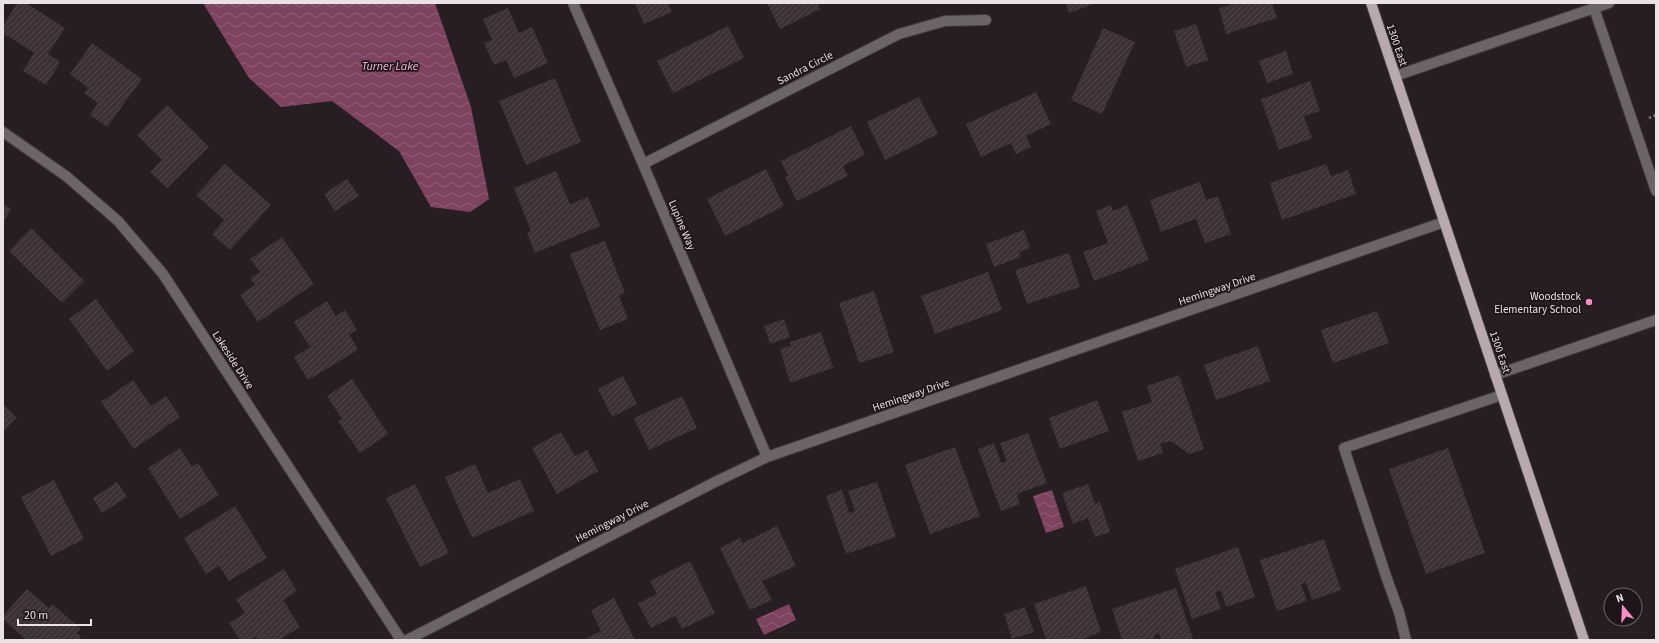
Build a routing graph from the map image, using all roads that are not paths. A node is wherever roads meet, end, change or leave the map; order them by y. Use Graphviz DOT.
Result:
graph roads {
  1 [pos="573,3"];
  2 [pos="1371,3"];
  3 [pos="1609,3"];
  4 [pos="1594,8"];
  5 [pos="986,20"];
  6 [pos="1395,76"];
  7 [pos="3,132"];
  8 [pos="643,164"];
  9 [pos="1656,191"];
  10 [pos="1444,222"];
  11 [pos="1656,320"];
  12 [pos="1495,375"];
  13 [pos="1502,394"];
  14 [pos="767,457"];
  15 [pos="401,640"];
  16 [pos="407,640"];
  17 [pos="1406,640"];
  18 [pos="1584,640"];
  1 -- 8 [label="street, Lupine Way"];
  2 -- 6 [label="main road, 1300 East"];
  3 -- 4 [label="street"];
  4 -- 6 [label="street"];
  4 -- 9 [label="street"];
  5 -- 8 [label="street, Sandra Circle"];
  6 -- 10 [label="main road, 1300 East"];
  7 -- 15 [label="street, Lakeside Drive"];
  8 -- 14 [label="street, Lupine Way"];
  10 -- 12 [label="main road, 1300 East"];
  10 -- 14 [label="street, Hemingway Drive"];
  11 -- 12 [label="street"];
  12 -- 13 [label="main road, 1300 East"];
  13 -- 17 [label="street"];
  13 -- 18 [label="main road, 1300 East"];
  14 -- 16 [label="street, Hemingway Drive"];
}
